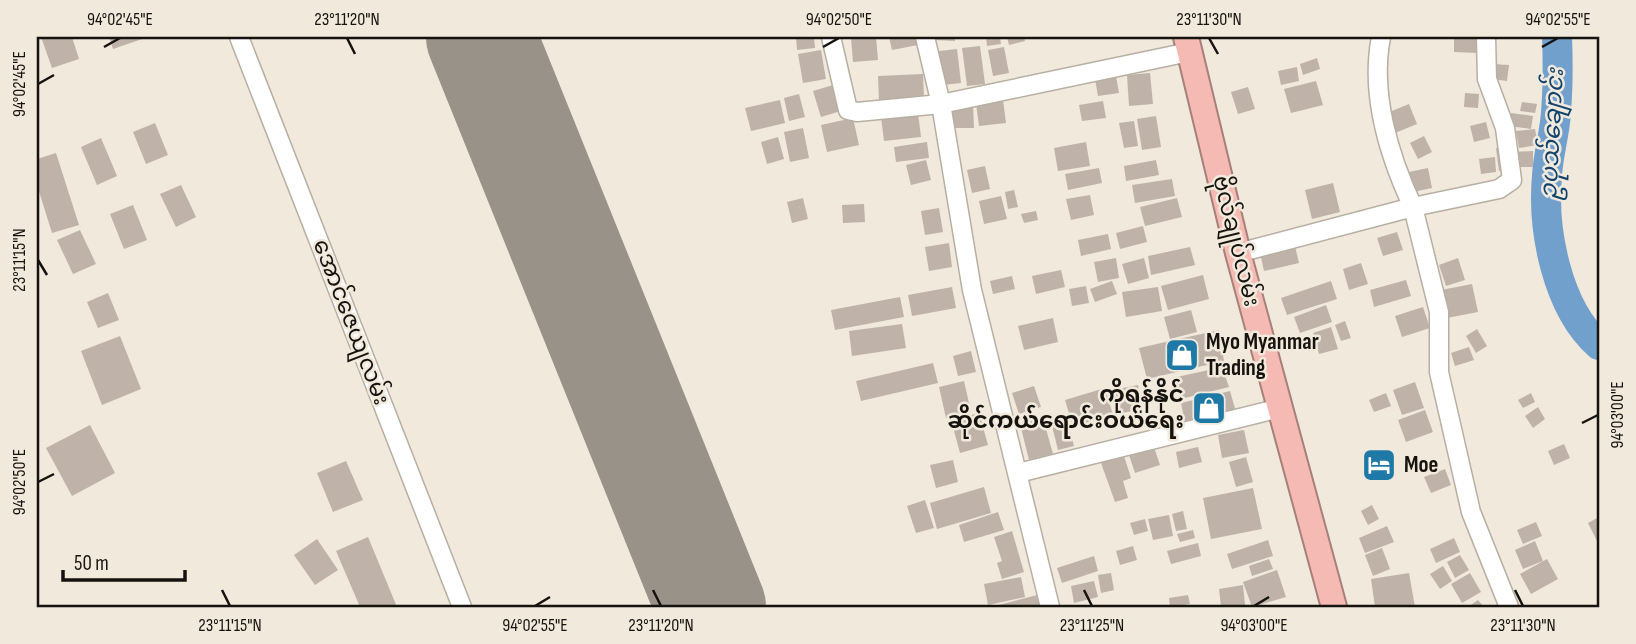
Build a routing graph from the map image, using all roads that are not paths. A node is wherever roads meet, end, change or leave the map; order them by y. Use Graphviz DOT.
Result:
graph roads {
  1 [pos="239,37"];
  2 [pos="831,37"];
  3 [pos="925,37"];
  4 [pos="1381,37"];
  5 [pos="1486,37"];
  6 [pos="1187,45"];
  7 [pos="941,104"];
  8 [pos="1413,207"];
  9 [pos="1238,253"];
  10 [pos="1280,408"];
  11 [pos="1018,473"];
  12 [pos="462,607"];
  13 [pos="1050,607"];
  14 [pos="1334,607"];
  15 [pos="1508,607"];
  1 -- 12 [label="street, အောင်ဇေယျလမ်း"];
  2 -- 7 [label="street"];
  3 -- 7 [label="street"];
  4 -- 8 [label="street"];
  5 -- 8 [label="street"];
  6 -- 7 [label="street"];
  6 -- 9 [label="highway, ဗိုလ်ချုပ်လမ်း"];
  7 -- 11 [label="street"];
  8 -- 9 [label="street"];
  8 -- 15 [label="street"];
  9 -- 10 [label="highway, ဗိုလ်ချုပ်လမ်း"];
  10 -- 11 [label="street"];
  10 -- 14 [label="highway, ဗိုလ်ချုပ်လမ်း"];
  11 -- 13 [label="street"];
}
